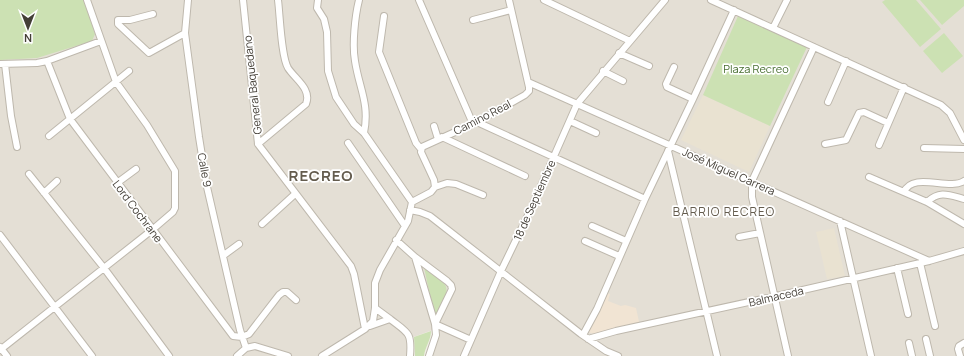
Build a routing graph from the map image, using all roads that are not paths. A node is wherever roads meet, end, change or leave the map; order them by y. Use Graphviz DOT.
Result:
graph roads {
  1 [pos="87,0"];
  2 [pos="188,0"];
  3 [pos="243,0"];
  4 [pos="278,0"];
  5 [pos="318,0"];
  6 [pos="359,0"];
  7 [pos="419,0"];
  8 [pos="509,0"];
  9 [pos="545,0"];
  10 [pos="665,0"];
  11 [pos="711,0"];
  12 [pos="786,0"];
  13 [pos="511,10"];
  14 [pos="734,10"];
  15 [pos="153,14"];
  16 [pos="384,16"];
  17 [pos="473,20"];
  18 [pos="773,28"];
  19 [pos="185,33"];
  20 [pos="101,41"];
  21 [pos="630,41"];
  22 [pos="814,47"];
  23 [pos="619,53"];
  24 [pos="47,61"];
  25 [pos="846,61"];
  26 [pos="3,64"];
  27 [pos="649,66"];
  28 [pos="674,67"];
  29 [pos="129,71"];
  30 [pos="603,71"];
  31 [pos="623,81"];
  32 [pos="116,82"];
  33 [pos="528,82"];
  34 [pos="904,88"];
  35 [pos="693,99"];
  36 [pos="828,102"];
  37 [pos="577,104"];
  38 [pos="70,119"];
  39 [pos="570,121"];
  40 [pos="475,123"];
  41 [pos="888,123"];
  42 [pos="434,126"];
  43 [pos="364,133"];
  44 [pos="596,133"];
  45 [pos="48,136"];
  46 [pos="440,138"];
  47 [pos="964,140"];
  48 [pos="348,143"];
  49 [pos="258,144"];
  50 [pos="825,144"];
  51 [pos="671,145"];
  52 [pos="879,145"];
  53 [pos="17,147"];
  54 [pos="924,148"];
  55 [pos="421,149"];
  56 [pos="964,149"];
  57 [pos="668,152"];
  58 [pos="554,158"];
  59 [pos="136,169"];
  60 [pos="29,174"];
  61 [pos="525,176"];
  62 [pos="868,177"];
  63 [pos="57,181"];
  64 [pos="752,181"];
  65 [pos="964,181"];
  66 [pos="117,183"];
  67 [pos="435,187"];
  68 [pos="904,192"];
  69 [pos="44,193"];
  70 [pos="296,194"];
  71 [pos="483,195"];
  72 [pos="645,199"];
  73 [pos="964,199"];
  74 [pos="412,202"];
  75 [pos="927,202"];
  76 [pos="410,210"];
  77 [pos="840,221"];
  78 [pos="262,224"];
  79 [pos="964,224"];
  80 [pos="405,226"];
  81 [pos="592,226"];
  82 [pos="152,230"];
  83 [pos="760,232"];
  84 [pos="0,235"];
  85 [pos="739,237"];
  86 [pos="396,240"];
  87 [pos="626,241"];
  88 [pos="585,242"];
  89 [pos="239,244"];
  90 [pos="964,251"];
  91 [pos="224,255"];
  92 [pos="619,256"];
  93 [pos="415,257"];
  94 [pos="929,261"];
  95 [pos="920,263"];
  96 [pos="104,268"];
  97 [pos="897,268"];
  98 [pos="501,271"];
  99 [pos="854,278"];
  100 [pos="774,296"];
  101 [pos="296,300"];
  102 [pos="54,307"];
  103 [pos="375,308"];
  104 [pos="707,312"];
  105 [pos="908,314"];
  106 [pos="390,319"];
  107 [pos="435,324"];
  108 [pos="935,326"];
  109 [pos="367,328"];
  110 [pos="242,337"];
  111 [pos="586,337"];
  112 [pos="926,339"];
  113 [pos="471,340"];
  114 [pos="909,343"];
  115 [pos="964,343"];
  116 [pos="246,348"];
  117 [pos="0,349"];
  118 [pos="7,356"];
  119 [pos="92,356"];
  120 [pos="169,356"];
  121 [pos="237,356"];
  122 [pos="288,356"];
  123 [pos="322,356"];
  124 [pos="410,356"];
  125 [pos="428,356"];
  126 [pos="464,356"];
  127 [pos="618,356"];
  128 [pos="717,356"];
  129 [pos="788,356"];
  130 [pos="871,356"];
  131 [pos="912,356"];
  132 [pos="930,356"];
  133 [pos="960,356"];
  1 -- 20 [label="street"];
  2 -- 19 [label="street, Calle 9"];
  3 -- 49 [label="street, General Baquedano"];
  4 -- 49 [label="street"];
  5 -- 43 [label="street"];
  6 -- 43 [label="street"];
  7 -- 40 [label="street"];
  8 -- 13 [label="street"];
  9 -- 21 [label="street"];
  10 -- 21 [label="street, 18 de Septiembre"];
  11 -- 14 [label="street"];
  12 -- 18 [label="street"];
  13 -- 17 [label="street"];
  13 -- 33 [label="street"];
  14 -- 18 [label="street"];
  14 -- 35 [label="street"];
  15 -- 19 [label="street"];
  16 -- 55 [label="street"];
  18 -- 22 [label="street"];
  19 -- 91 [label="street, Calle 9"];
  20 -- 24 [label="street"];
  20 -- 32 [label="street"];
  21 -- 23 [label="street, 18 de Septiembre"];
  22 -- 25 [label="street"];
  22 -- 64 [label="street"];
  23 -- 27 [label="street"];
  23 -- 30 [label="street, 18 de Septiembre"];
  24 -- 26 [label="street"];
  24 -- 38 [label="street, Lord Cochrane"];
  25 -- 34 [label="street"];
  25 -- 36 [label="street"];
  26 -- 53 [label="street"];
  28 -- 35 [label="street"];
  29 -- 32 [label="street"];
  30 -- 31 [label="street"];
  30 -- 37 [label="street, 18 de Septiembre"];
  32 -- 38 [label="street"];
  32 -- 82 [label="street"];
  33 -- 37 [label="street, José Miguel Carrera"];
  33 -- 40 [label="street, Camino Real"];
  34 -- 41 [label="street"];
  34 -- 47 [label="street"];
  35 -- 51 [label="street"];
  37 -- 39 [label="street, 18 de Septiembre"];
  37 -- 51 [label="street, José Miguel Carrera"];
  38 -- 45 [label="street"];
  38 -- 66 [label="street, Lord Cochrane"];
  39 -- 44 [label="street"];
  39 -- 58 [label="street, 18 de Septiembre"];
  40 -- 46 [label="street, Camino Real"];
  40 -- 58 [label="street"];
  41 -- 50 [label="street"];
  41 -- 52 [label="street"];
  42 -- 46 [label="street"];
  43 -- 74 [label="street"];
  46 -- 55 [label="street, Camino Real"];
  46 -- 61 [label="street"];
  48 -- 80 [label="street"];
  49 -- 70 [label="street, General Baquedano"];
  51 -- 57 [label="street"];
  51 -- 64 [label="street, José Miguel Carrera"];
  54 -- 56 [label="street"];
  55 -- 67 [label="street"];
  57 -- 72 [label="street"];
  57 -- 104 [label="street"];
  58 -- 72 [label="street"];
  58 -- 98 [label="street, 18 de Septiembre"];
  59 -- 66 [label="street"];
  60 -- 69 [label="street"];
  62 -- 68 [label="street"];
  63 -- 69 [label="street"];
  64 -- 77 [label="street, José Miguel Carrera"];
  64 -- 83 [label="street"];
  65 -- 68 [label="street"];
  66 -- 82 [label="street, Lord Cochrane"];
  67 -- 71 [label="street"];
  67 -- 74 [label="street"];
  68 -- 75 [label="street"];
  69 -- 96 [label="street"];
  70 -- 78 [label="street"];
  70 -- 109 [label="street, General Baquedano"];
  72 -- 87 [label="street"];
  73 -- 75 [label="street"];
  74 -- 76 [label="street"];
  75 -- 79 [label="street"];
  76 -- 80 [label="street"];
  76 -- 98 [label="street"];
  77 -- 94 [label="street, José Miguel Carrera"];
  77 -- 99 [label="street"];
  80 -- 86 [label="street"];
  81 -- 87 [label="street"];
  82 -- 96 [label="street"];
  82 -- 110 [label="street, Lord Cochrane"];
  83 -- 85 [label="street"];
  83 -- 100 [label="street"];
  84 -- 102 [label="street"];
  86 -- 93 [label="street"];
  86 -- 103 [label="street"];
  87 -- 92 [label="street"];
  88 -- 92 [label="street"];
  89 -- 91 [label="street"];
  90 -- 94 [label="street, Balmaceda"];
  91 -- 110 [label="street, Calle 9"];
  92 -- 111 [label="street"];
  93 -- 107 [label="street"];
  93 -- 107 [label="street"];
  94 -- 95 [label="street, Balmaceda"];
  95 -- 97 [label="street, Balmaceda"];
  95 -- 108 [label="street"];
  96 -- 102 [label="street"];
  96 -- 120 [label="street"];
  97 -- 99 [label="street, Balmaceda"];
  97 -- 105 [label="street"];
  98 -- 111 [label="street"];
  98 -- 113 [label="street, 18 de Septiembre"];
  99 -- 100 [label="street, Balmaceda"];
  99 -- 130 [label="street"];
  100 -- 104 [label="street, Balmaceda"];
  100 -- 129 [label="street"];
  101 -- 110 [label="street"];
  102 -- 117 [label="street"];
  102 -- 119 [label="street"];
  103 -- 106 [label="street"];
  103 -- 109 [label="street"];
  104 -- 111 [label="street, Balmaceda"];
  104 -- 128 [label="street"];
  106 -- 109 [label="street"];
  106 -- 124 [label="street"];
  107 -- 113 [label="street"];
  107 -- 125 [label="street"];
  109 -- 123 [label="street"];
  110 -- 116 [label="street"];
  111 -- 127 [label="street"];
  112 -- 132 [label="street"];
  113 -- 126 [label="street, 18 de Septiembre"];
  114 -- 131 [label="street"];
  115 -- 133 [label="street"];
  116 -- 121 [label="street"];
  116 -- 122 [label="street"];
  117 -- 118 [label="street"];
}
